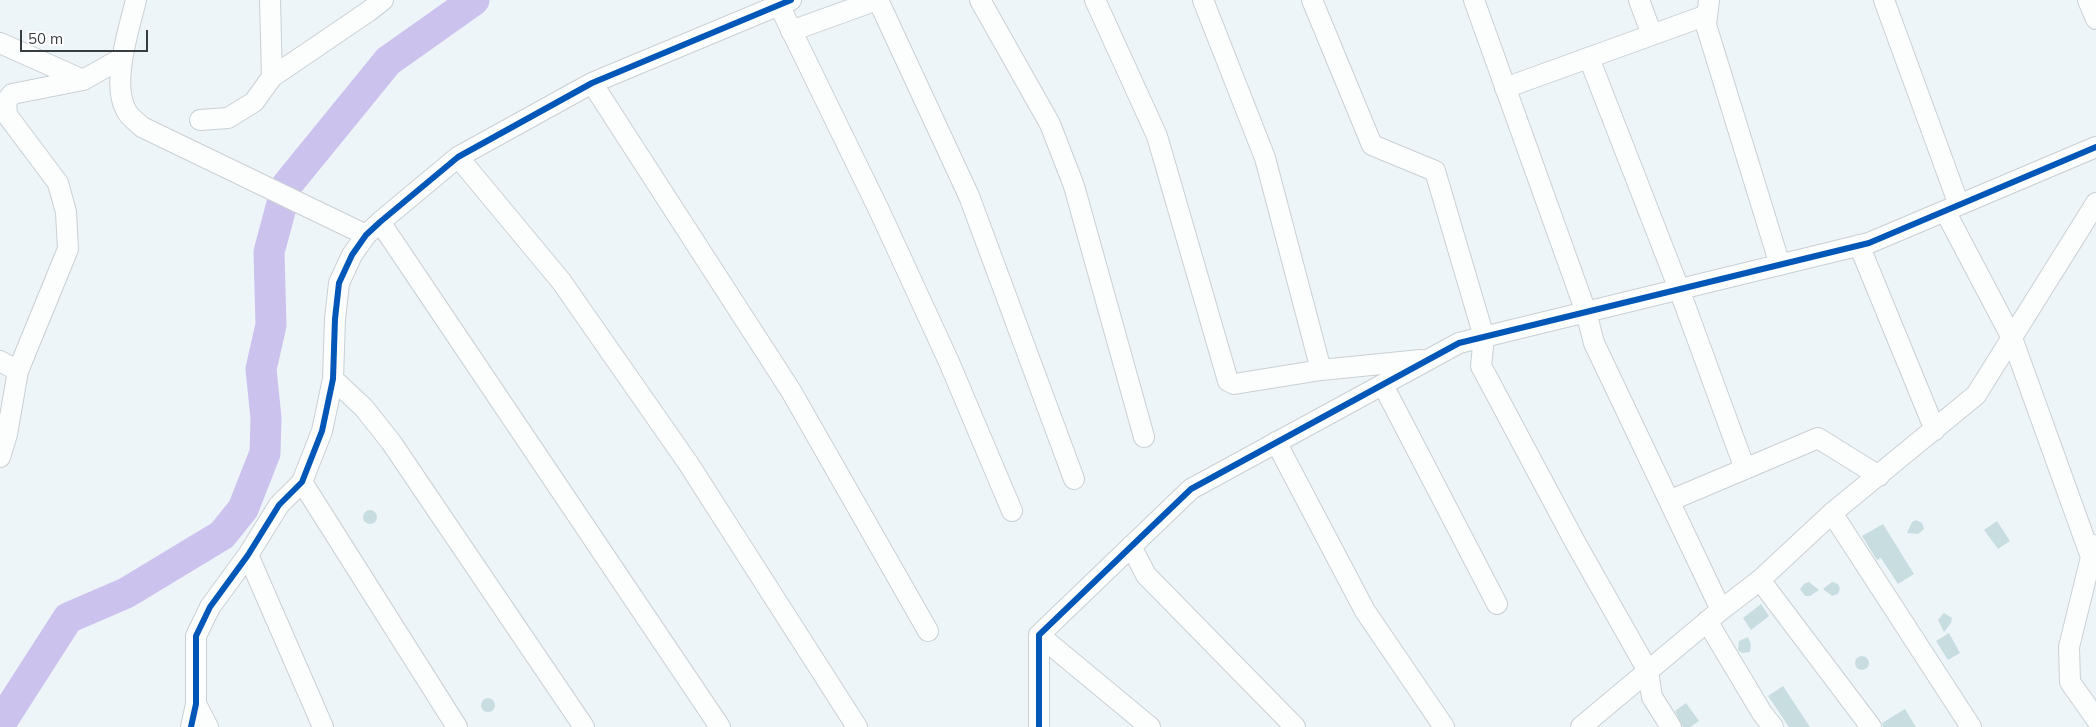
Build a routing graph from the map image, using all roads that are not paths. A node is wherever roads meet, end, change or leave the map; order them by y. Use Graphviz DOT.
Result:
graph roads {
  1 [pos="136,0"];
  2 [pos="270,0"];
  3 [pos="877,0"];
  4 [pos="980,0"];
  5 [pos="1095,0"];
  6 [pos="1204,0"];
  7 [pos="1312,0"];
  8 [pos="1474,0"];
  9 [pos="1639,0"];
  10 [pos="1884,0"];
  11 [pos="2088,0"];
  12 [pos="785,3"];
  13 [pos="373,4"];
  14 [pos="1708,8"];
  15 [pos="2096,19"];
  16 [pos="791,31"];
  17 [pos="1652,35"];
  18 [pos="0,36"];
  19 [pos="0,42"];
  20 [pos="122,58"];
  21 [pos="1589,58"];
  22 [pos="272,77"];
  23 [pos="84,80"];
  24 [pos="592,83"];
  25 [pos="1505,88"];
  26 [pos="3,116"];
  27 [pos="200,120"];
  28 [pos="2096,147"];
  29 [pos="458,157"];
  30 [pos="2096,203"];
  31 [pos="1952,208"];
  32 [pos="373,228"];
  33 [pos="1858,245"];
  34 [pos="1780,265"];
  35 [pos="1679,289"];
  36 [pos="1586,312"];
  37 [pos="1484,337"];
  38 [pos="2012,338"];
  39 [pos="1433,359"];
  40 [pos="0,361"];
  41 [pos="1321,370"];
  42 [pos="18,371"];
  43 [pos="333,379"];
  44 [pos="1383,384"];
  45 [pos="1935,430"];
  46 [pos="1144,437"];
  47 [pos="1276,442"];
  48 [pos="0,457"];
  49 [pos="1745,469"];
  50 [pos="1879,476"];
  51 [pos="1074,479"];
  52 [pos="302,482"];
  53 [pos="1669,501"];
  54 [pos="1012,511"];
  55 [pos="1832,514"];
  56 [pos="1132,546"];
  57 [pos="2093,548"];
  58 [pos="248,555"];
  59 [pos="1760,580"];
  60 [pos="1497,604"];
  61 [pos="1714,616"];
  62 [pos="928,631"];
  63 [pos="1039,635"];
  64 [pos="1648,671"];
  65 [pos="196,704"];
  66 [pos="2096,719"];
  67 [pos="191,727"];
  68 [pos="208,727"];
  69 [pos="323,727"];
  70 [pos="457,727"];
  71 [pos="584,727"];
  72 [pos="720,727"];
  73 [pos="857,727"];
  74 [pos="1039,727"];
  75 [pos="1150,727"];
  76 [pos="1295,727"];
  77 [pos="1444,727"];
  78 [pos="1581,727"];
  79 [pos="1671,727"];
  80 [pos="1773,727"];
  81 [pos="1871,727"];
  82 [pos="1971,727"];
  1 -- 20 [label="street"];
  2 -- 22 [label="street"];
  3 -- 16 [label="street"];
  3 -- 51 [label="street"];
  4 -- 46 [label="street"];
  5 -- 41 [label="street"];
  6 -- 41 [label="street"];
  7 -- 37 [label="street"];
  8 -- 25 [label="street"];
  9 -- 17 [label="street"];
  10 -- 31 [label="street"];
  11 -- 15 [label="street"];
  12 -- 16 [label="street"];
  12 -- 24 [label="street"];
  13 -- 22 [label="street"];
  14 -- 17 [label="street"];
  14 -- 34 [label="street"];
  16 -- 54 [label="street"];
  17 -- 21 [label="street"];
  18 -- 19 [label="street"];
  19 -- 23 [label="street"];
  20 -- 23 [label="street"];
  20 -- 32 [label="street"];
  21 -- 25 [label="street"];
  21 -- 35 [label="street"];
  22 -- 27 [label="street"];
  23 -- 26 [label="street"];
  24 -- 29 [label="street"];
  24 -- 62 [label="street"];
  25 -- 36 [label="street"];
  26 -- 42 [label="street"];
  28 -- 31 [label="street"];
  29 -- 32 [label="street"];
  29 -- 73 [label="street"];
  30 -- 38 [label="street"];
  31 -- 33 [label="street"];
  31 -- 38 [label="street"];
  32 -- 43 [label="street"];
  32 -- 72 [label="street"];
  33 -- 34 [label="street"];
  33 -- 45 [label="street"];
  34 -- 35 [label="street"];
  35 -- 36 [label="street"];
  35 -- 49 [label="street"];
  36 -- 37 [label="street"];
  36 -- 53 [label="street"];
  37 -- 39 [label="street"];
  37 -- 64 [label="street"];
  38 -- 45 [label="street"];
  38 -- 57 [label="street"];
  39 -- 41 [label="street"];
  39 -- 44 [label="street"];
  40 -- 42 [label="street"];
  42 -- 48 [label="street"];
  43 -- 52 [label="street"];
  43 -- 71 [label="street"];
  44 -- 47 [label="street"];
  44 -- 60 [label="street"];
  45 -- 50 [label="street"];
  47 -- 56 [label="street"];
  47 -- 77 [label="street"];
  49 -- 50 [label="street"];
  49 -- 53 [label="street"];
  50 -- 55 [label="street"];
  52 -- 58 [label="street"];
  52 -- 70 [label="street"];
  53 -- 61 [label="street"];
  55 -- 59 [label="street"];
  55 -- 82 [label="street"];
  56 -- 63 [label="street"];
  56 -- 76 [label="street"];
  57 -- 66 [label="street"];
  58 -- 65 [label="street"];
  58 -- 69 [label="street"];
  59 -- 61 [label="street"];
  59 -- 81 [label="street"];
  61 -- 64 [label="street"];
  61 -- 80 [label="street"];
  63 -- 74 [label="street"];
  63 -- 75 [label="street"];
  64 -- 78 [label="street"];
  64 -- 79 [label="street"];
  65 -- 67 [label="street"];
  65 -- 68 [label="street"];
}
